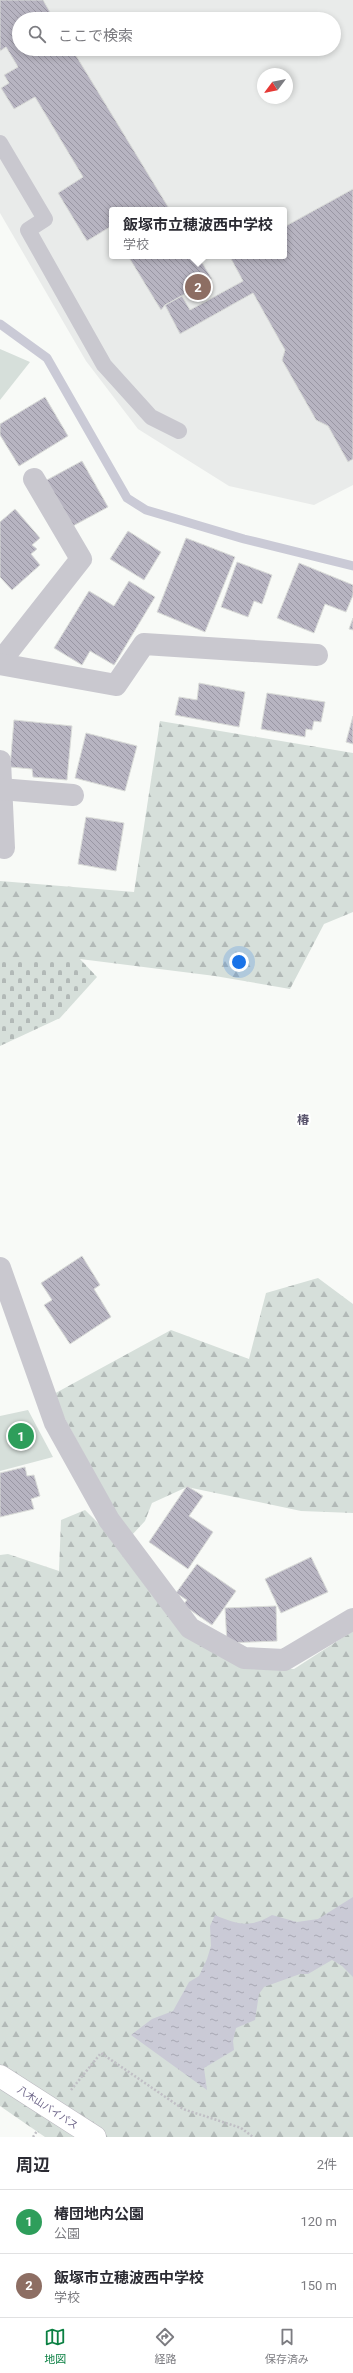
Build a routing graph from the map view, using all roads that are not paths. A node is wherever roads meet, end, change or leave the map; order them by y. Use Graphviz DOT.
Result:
graph roads {
  1 [pos="0,142"];
  2 [pos="179,431"];
  3 [pos="34,479"];
  4 [pos="317,655"];
  5 [pos="0,663"];
  6 [pos="0,761"];
  7 [pos="0,788"];
  8 [pos="73,795"];
  9 [pos="4,848"];
  10 [pos="0,1268"];
  11 [pos="4,1301"];
  12 [pos="353,1619"];
  13 [pos="0,2076"];
  14 [pos="95,2137"];
  1 -- 2 [label="lane"];
  3 -- 5 [label="street"];
  4 -- 5 [label="street"];
  6 -- 7 [label="street"];
  7 -- 8 [label="street"];
  7 -- 9 [label="street"];
  10 -- 11 [label="street"];
  11 -- 12 [label="street"];
  13 -- 14 [label="highway, 八木山バイパス"];
}
